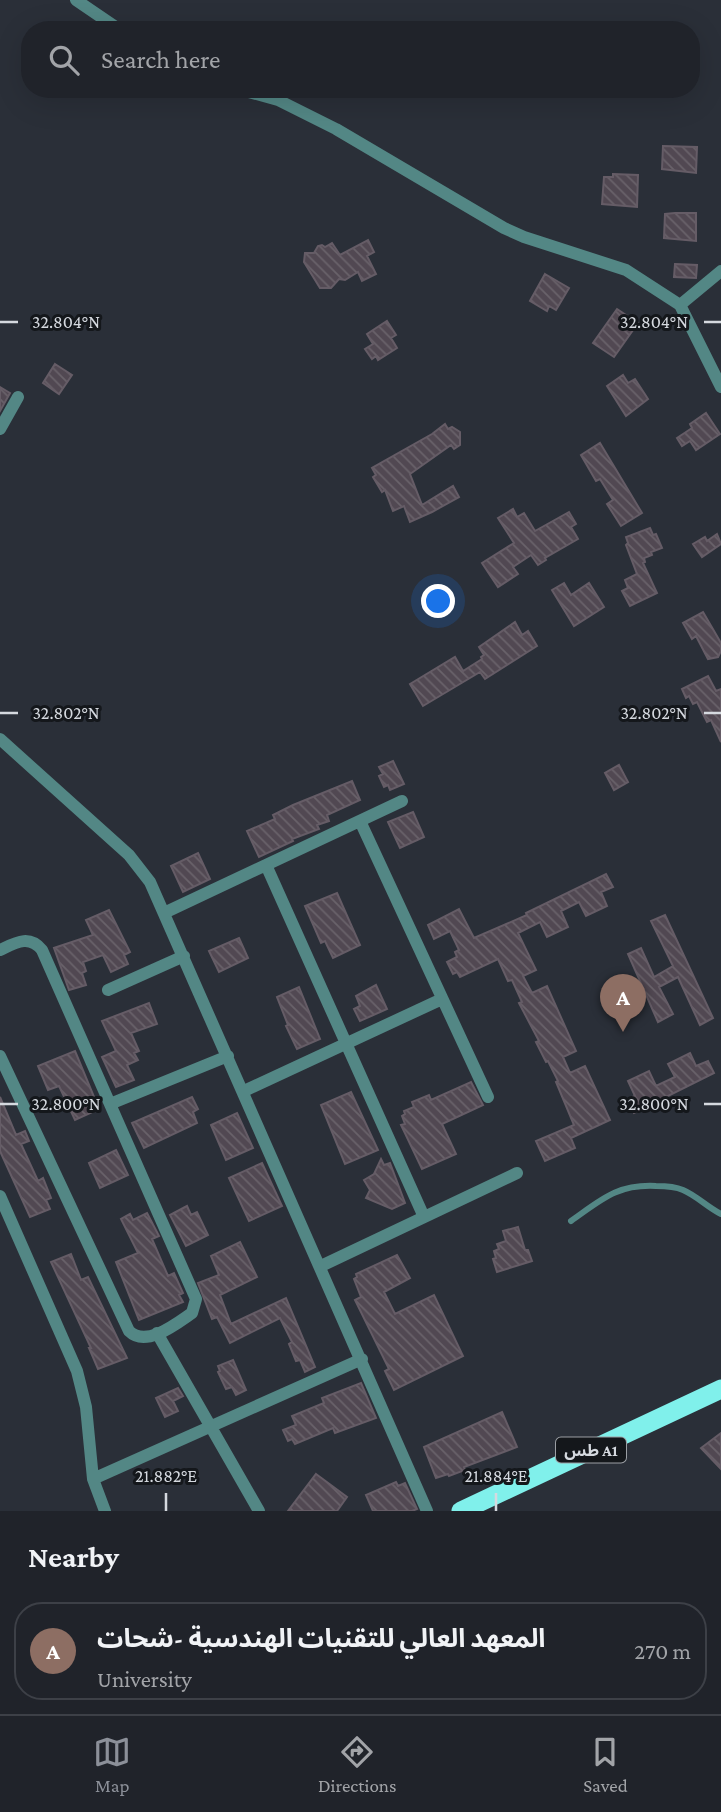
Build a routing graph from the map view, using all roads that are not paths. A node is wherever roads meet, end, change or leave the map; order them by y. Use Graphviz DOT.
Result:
graph roads {
  1 [pos="76,0"];
  2 [pos="107,21"];
  3 [pos="271,98"];
  4 [pos="721,271"];
  5 [pos="680,305"];
  6 [pos="721,387"];
  7 [pos="18,397"];
  8 [pos="0,429"];
  9 [pos="0,739"];
  10 [pos="402,801"];
  11 [pos="360,821"];
  12 [pos="266,865"];
  13 [pos="164,912"];
  14 [pos="0,950"];
  15 [pos="184,956"];
  16 [pos="108,990"];
  17 [pos="442,999"];
  18 [pos="345,1044"];
  19 [pos="0,1056"];
  20 [pos="228,1056"];
  21 [pos="243,1091"];
  22 [pos="488,1097"];
  23 [pos="110,1104"];
  24 [pos="517,1173"];
  25 [pos="0,1196"];
  26 [pos="721,1214"];
  27 [pos="424,1217"];
  28 [pos="571,1221"];
  29 [pos="321,1266"];
  30 [pos="157,1333"];
  31 [pos="362,1359"];
  32 [pos="720,1392"];
  33 [pos="211,1427"];
  34 [pos="93,1479"];
  35 [pos="105,1511"];
  36 [pos="259,1511"];
  37 [pos="427,1511"];
  38 [pos="461,1511"];
  1 -- 2 [label="street"];
  3 -- 5 [label="street"];
  4 -- 5 [label="street"];
  5 -- 6 [label="street"];
  7 -- 8 [label="street"];
  9 -- 13 [label="street"];
  10 -- 11 [label="street"];
  11 -- 12 [label="street"];
  11 -- 17 [label="street"];
  12 -- 13 [label="street"];
  12 -- 18 [label="street"];
  13 -- 15 [label="street"];
  14 -- 23 [label="street"];
  15 -- 16 [label="street"];
  15 -- 20 [label="street"];
  17 -- 18 [label="street"];
  17 -- 22 [label="street"];
  18 -- 21 [label="street"];
  18 -- 27 [label="street"];
  19 -- 30 [label="street"];
  20 -- 21 [label="street"];
  20 -- 23 [label="street"];
  21 -- 29 [label="street"];
  23 -- 30 [label="street"];
  24 -- 27 [label="street"];
  25 -- 34 [label="street"];
  26 -- 28 [label="lane"];
  27 -- 29 [label="street"];
  29 -- 31 [label="street"];
  30 -- 33 [label="street"];
  31 -- 33 [label="street"];
  31 -- 37 [label="street"];
  32 -- 38 [label="highway, طس A1"];
  33 -- 34 [label="street"];
  33 -- 36 [label="street"];
  34 -- 35 [label="street"];
}
